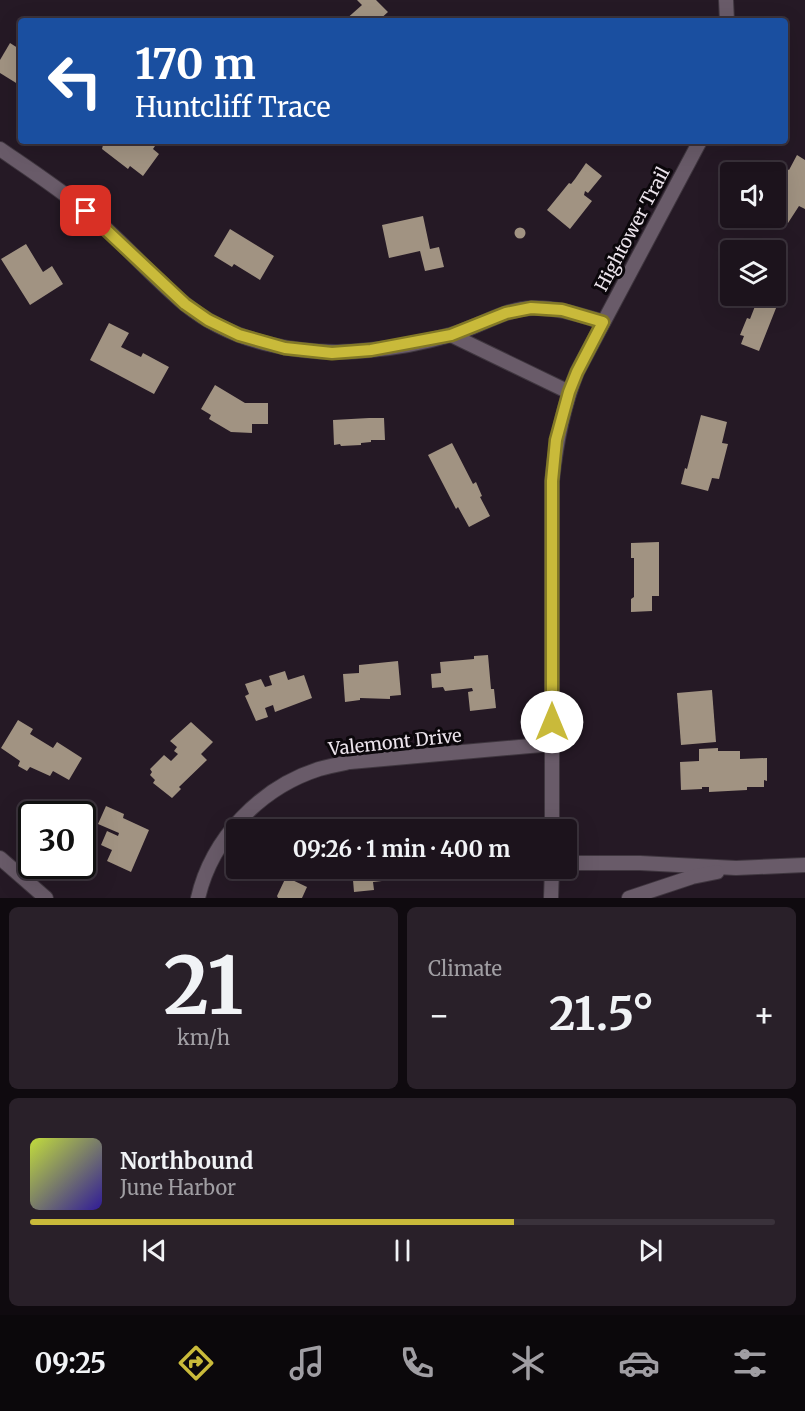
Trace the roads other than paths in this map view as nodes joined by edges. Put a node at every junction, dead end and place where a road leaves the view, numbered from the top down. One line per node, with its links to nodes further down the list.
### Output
1 (726, 0): 2 (street)
2 (727, 18)
3 (698, 144): 5 (street, Hightower Trail)
4 (0, 149): 6 (street)
5 (603, 322): 6 (street); 7 (street, Hightower Trail)
6 (451, 335): 7 (street)
7 (569, 392): 8 (street, Hightower Trail)
8 (552, 744): 9 (street, Hightower Trail); 16 (street, Valemont Drive)
9 (552, 819)
10 (0, 858): 15 (street)
11 (577, 863): 13 (street)
12 (805, 865): 13 (street)
13 (736, 868): 18 (street)
14 (552, 879): 17 (street)
15 (46, 898)
16 (198, 898)
17 (551, 898)
18 (629, 898)

